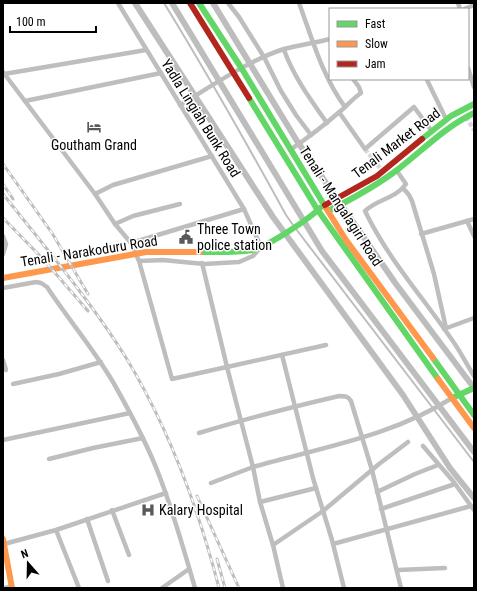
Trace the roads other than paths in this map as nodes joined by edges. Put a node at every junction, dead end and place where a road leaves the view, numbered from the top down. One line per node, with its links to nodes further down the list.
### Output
1 (118, 3): 9 (street, Yadla Lingiah Bunk Road)
2 (164, 3): 19 (lane)
3 (190, 3): 16 (main road, Tenali - Mangalagiri Road)
4 (199, 3): 12 (main road, Tenali - Mangalagiri Road)
5 (228, 3): 11 (street)
6 (299, 3): 8 (street)
7 (329, 40): 8 (street)
8 (313, 43): 10 (street); 24 (street)
9 (146, 50): 14 (street); 15 (street, Yadla Lingiah Bunk Road)
10 (284, 50): 11 (street); 30 (street)
11 (262, 59): 12 (street); 32 (street)
12 (244, 68): 16 (street); 33 (main road, Tenali - Mangalagiri Road)
13 (469, 71): 20 (street)
14 (4, 73): 21 (street)
15 (160, 73): 21 (street); 23 (street, Yadla Lingiah Bunk Road)
16 (230, 75): 19 (street); 42 (main road, Tenali - Mangalagiri Road)
17 (354, 80): 24 (street)
18 (427, 80): 29 (street)
19 (215, 84): 23 (street); 83 (lane)
20 (474, 87)
21 (25, 101): 38 (street)
22 (474, 104): 25 (main road, Tenali Market Road)
23 (180, 105): 34 (street, Yadla Lingiah Bunk Road)
24 (345, 107): 26 (street)
25 (462, 109): 28 (street); 29 (main road, Tenali Market Road)
26 (339, 112): 30 (street); 31 (street)
27 (474, 113): 28 (main road, Tenali Market Road)
28 (466, 117): 35 (main road, Tenali Market Road)
29 (446, 119): 31 (main road, Tenali Market Road)
30 (326, 123): 32 (street)
31 (431, 130): 36 (main road, Tenali Market Road)
32 (310, 136): 33 (street)
33 (293, 148): 40 (main road, Tenali - Mangalagiri Road)
34 (212, 156): 38 (street); 41 (street, Yadla Lingiah Bunk Road)
35 (397, 171): 36 (main road, Tenali Market Road); 37 (street)
36 (383, 172): 40 (main road, Tenali Market Road)
37 (403, 188): 46 (street); 58 (street)
38 (95, 194): 45 (street)
39 (180, 204): 45 (street)
40 (329, 207): 42 (main road, Tenali Market Road); 52 (main road, Tenali - Mangalagiri Road)
41 (244, 209): 49 (street); 50 (street, Yadla Lingiah Bunk Road)
42 (319, 212): 50 (main road, Tenali - Narakoduru Road); 52 (main road, Tenali - Mangalagiri Road)
43 (474, 219): 44 (street)
44 (467, 221): 46 (street); 48 (street)
45 (114, 224): 49 (street)
46 (421, 234): 58 (street)
47 (3, 236): 51 (street)
48 (474, 236)
49 (132, 243): 53 (street)
50 (261, 247): 54 (street); 55 (main road, Tenali - Narakoduru Road)
51 (3, 254)
52 (353, 255): 68 (main road, Tenali - Mangalagiri Road); 69 (main road)
53 (139, 261): 54 (street); 63 (street)
54 (202, 263): 63 (street)
55 (3, 278)
56 (3, 288): 62 (street)
57 (474, 318): 58 (street)
58 (445, 329): 65 (street)
59 (326, 345): 60 (street)
60 (282, 355): 63 (street); 70 (street)
61 (3, 360): 64 (street)
62 (101, 362): 66 (street); 71 (street)
63 (227, 368): 73 (street)
64 (6, 370)
65 (474, 376)
66 (14, 384)
67 (474, 388): 68 (main road)
68 (462, 394): 69 (main road); 72 (main road, Tenali - Mangalagiri Road)
69 (449, 400): 74 (main road); 77 (street)
70 (296, 406): 73 (street); 77 (street); 81 (street)
71 (130, 413): 76 (street); 78 (street)
72 (474, 415)
73 (240, 420): 75 (street); 85 (street)
74 (474, 428)
75 (199, 433)
76 (143, 438): 82 (street); 91 (street)
77 (362, 438): 81 (street); 86 (street)
78 (3, 440)
79 (408, 442): 86 (street)
80 (423, 446): 84 (street)
81 (308, 452): 85 (street); 89 (street)
82 (49, 459)
83 (474, 462)
84 (438, 465): 88 (street); 90 (street)
85 (252, 467): 87 (street); 92 (street)
86 (372, 470): 90 (street); 96 (street)
87 (211, 483)
88 (455, 484): 93 (street); 94 (street)
89 (316, 488): 92 (street); 96 (street)
90 (377, 492): 94 (street)
91 (166, 493): 95 (street); 105 (street)
92 (260, 502): 102 (street)
93 (472, 508): 99 (street)
94 (381, 509): 99 (street)
95 (112, 510): 97 (street); 103 (street)
96 (323, 511): 101 (street); 102 (street)
97 (87, 519): 98 (street); 107 (street)
98 (56, 530): 100 (street); 110 (street)
99 (387, 530): 101 (street); 106 (street)
100 (3, 544): 108 (main road)
101 (333, 544): 114 (street)
102 (273, 545): 113 (street)
103 (129, 555)
104 (445, 568): 106 (street)
105 (189, 569): 111 (street); 112 (street)
106 (398, 570): 115 (street)
107 (108, 581)
108 (12, 587): 109 (street)
109 (5, 588)
110 (79, 588)
111 (162, 588)
112 (194, 588)
113 (283, 588)
114 (344, 588)
115 (401, 588)

